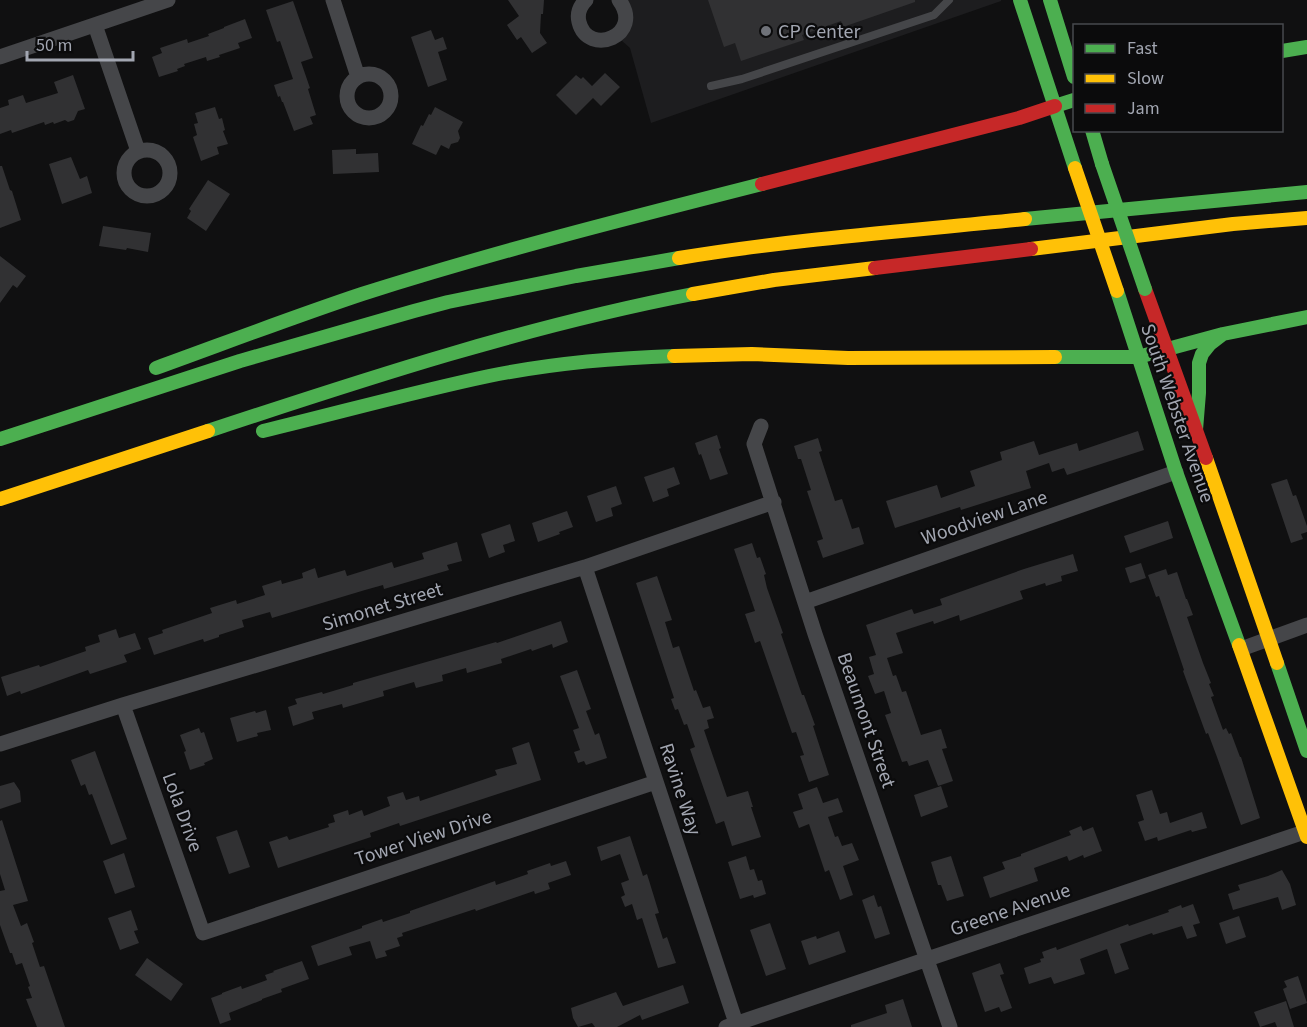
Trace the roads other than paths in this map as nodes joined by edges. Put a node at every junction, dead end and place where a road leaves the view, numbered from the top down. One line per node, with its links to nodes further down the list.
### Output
1 (168, 0): 8 (street)
2 (333, 0): 13 (street)
3 (586, 0): 4 (street)
4 (619, 0)
5 (949, 0): 14 (lane)
6 (1020, 0): 16 (main road, South Webster Avenue)
7 (1050, 0): 12 (main road)
8 (95, 25): 11 (street); 18 (street)
9 (1307, 47): 10 (main road)
10 (1283, 51)
11 (0, 57)
12 (1073, 74)
13 (358, 76)
14 (711, 86)
15 (1073, 100): 16 (main road)
16 (1055, 106): 24 (main road, South Webster Avenue, bridge); 25 (main road)
17 (1093, 132): 23 (main road, South Webster Avenue, bridge)
18 (138, 151)
19 (1307, 192): 30 (main road)
20 (1307, 218): 32 (main road)
21 (1307, 317): 22 (main road)
22 (1223, 334): 23 (main road); 28 (main road)
23 (1167, 350): 24 (main road); 28 (main road, South Webster Avenue)
24 (1138, 357): 29 (main road); 33 (main road, South Webster Avenue)
25 (139, 374)
26 (31, 415): 30 (main road)
27 (761, 426): 35 (street, Beaumont Street)
28 (1196, 430): 39 (main road, South Webster Avenue)
29 (246, 435)
30 (0, 438)
31 (205, 446): 32 (main road)
32 (143, 453): 34 (main road)
33 (1176, 472): 37 (street, Woodview Lane); 40 (main road, South Webster Avenue)
34 (0, 499)
35 (774, 502): 36 (street, Simonet Street); 37 (street, Beaumont Street)
36 (585, 567): 41 (street, Simonet Street); 44 (street, Ravine Way)
37 (806, 602): 47 (street, Beaumont Street)
38 (1307, 625): 39 (street)
39 (1269, 639): 40 (street); 43 (main road, South Webster Avenue)
40 (1241, 649): 45 (main road, South Webster Avenue)
41 (123, 705): 42 (street, Simonet Street); 46 (street, Lola Drive)
42 (0, 744)
43 (1307, 751)
44 (656, 782): 46 (street, Tower View Drive); 48 (street, Ravine Way)
45 (1306, 833): 47 (street, Greene Avenue)
46 (203, 933)
47 (927, 958): 48 (street, Greene Avenue); 49 (street, Beaumont Street)
48 (731, 1025)
49 (950, 1027)

